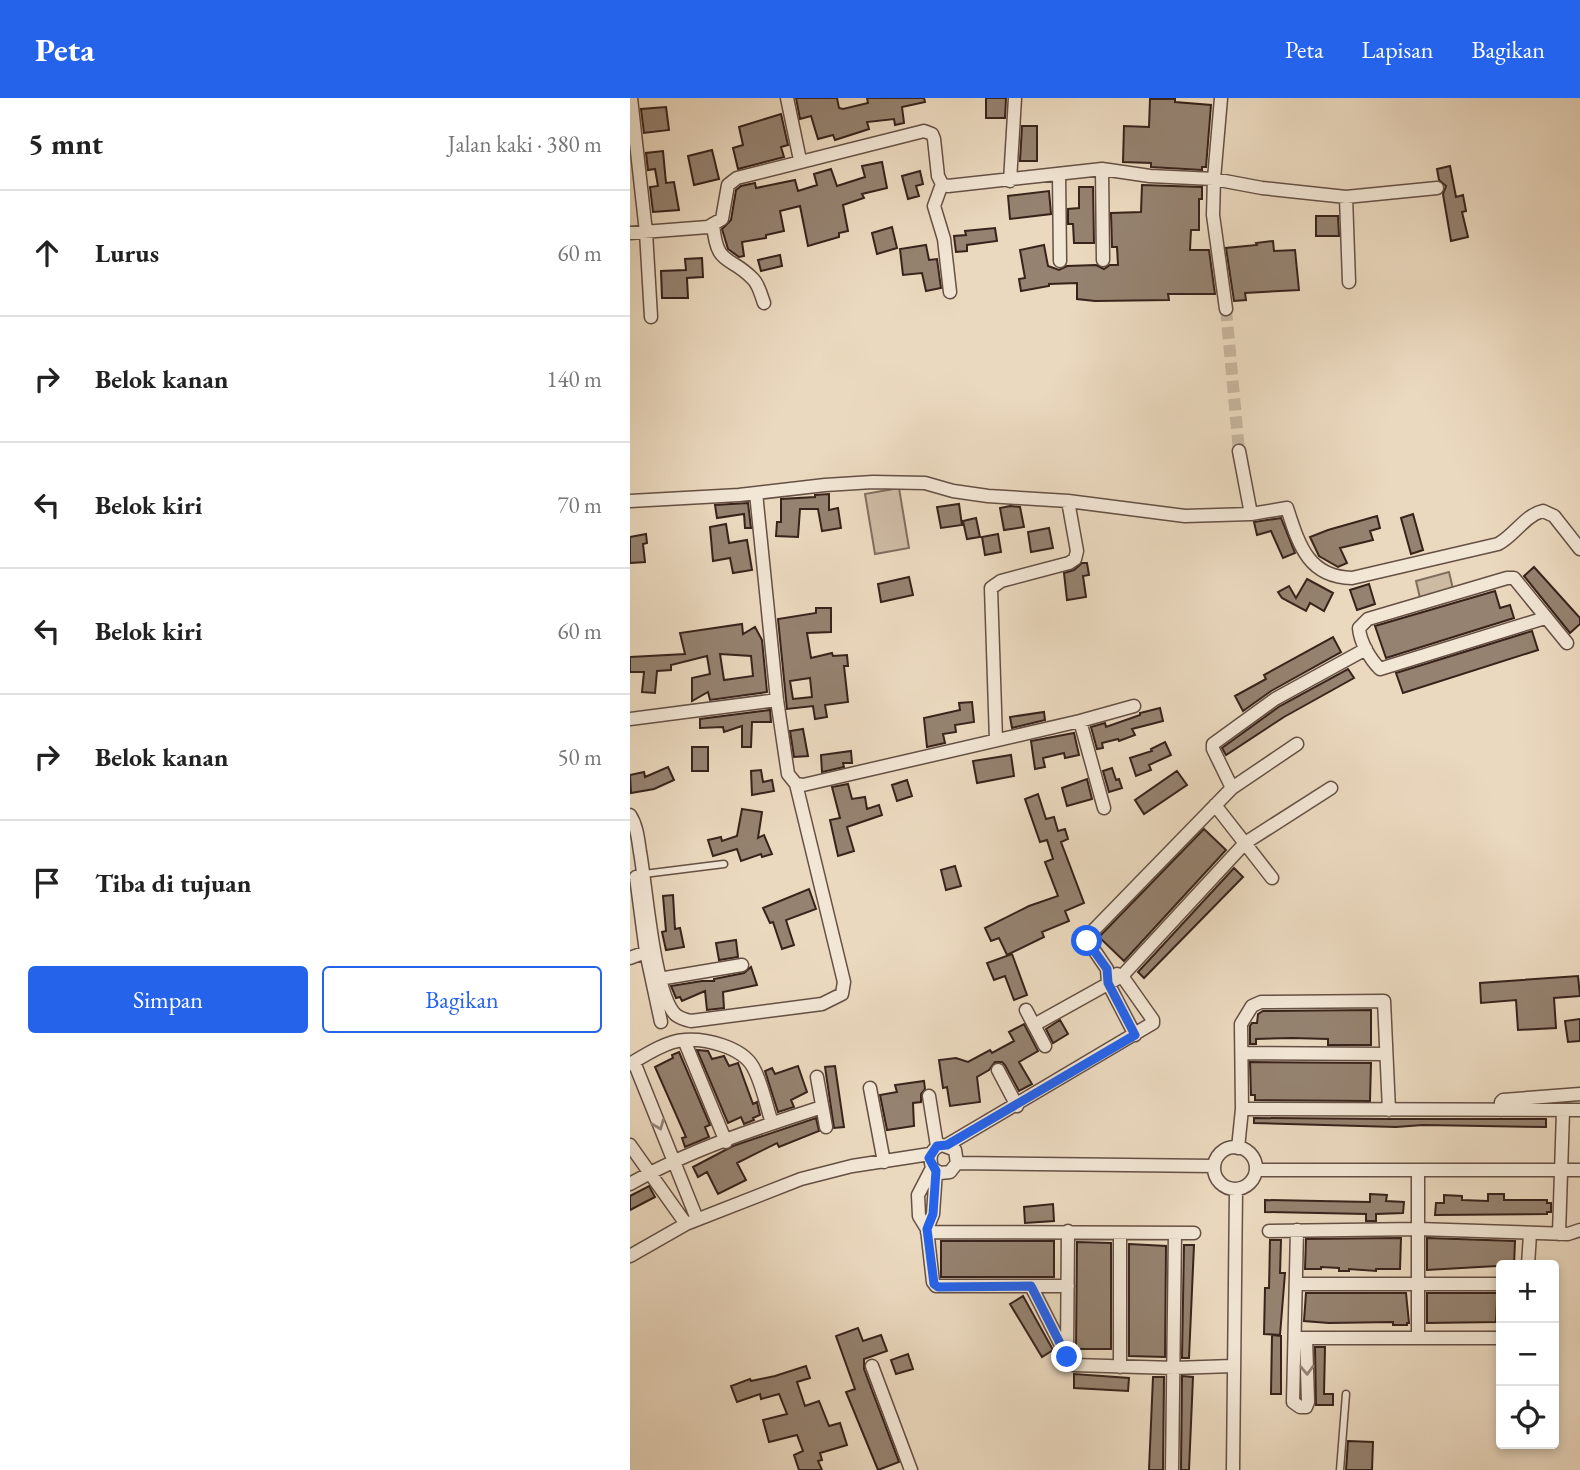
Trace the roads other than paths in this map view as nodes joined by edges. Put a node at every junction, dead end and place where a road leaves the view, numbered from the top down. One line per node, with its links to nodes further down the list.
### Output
1 (631, 98): 5 (street)
2 (787, 98): 6 (street)
3 (1014, 98): 10 (street)
4 (1222, 98): 9 (street)
5 (633, 127): 15 (street)
6 (800, 160): 11 (street); 14 (street)
7 (1102, 169): 8 (street); 9 (street); 17 (street)
8 (1059, 174): 10 (street); 18 (street)
9 (1214, 179): 13 (street); 22 (street)
10 (1010, 181): 11 (street)
11 (942, 184): 20 (street)
12 (1437, 188): 13 (street)
13 (1346, 197): 19 (street)
14 (713, 224): 15 (street); 21 (street)
15 (646, 232): 16 (street); 23 (street)
16 (630, 233)
17 (1103, 260)
18 (1060, 261)
19 (1349, 282)
20 (950, 292)
21 (764, 303)
22 (1226, 309)
23 (651, 317)
24 (1239, 451): 28 (street)
25 (756, 493): 26 (street); 27 (street); 33 (street)
26 (630, 501)
27 (1068, 502): 28 (street); 37 (street)
28 (1251, 514): 29 (street)
29 (1580, 549)
30 (1545, 618): 31 (street); 32 (street); 32 (street)
31 (1567, 643)
32 (1366, 649): 40 (street)
33 (777, 700): 35 (street); 39 (street)
34 (1134, 706): 36 (street)
35 (630, 719)
36 (1080, 721): 37 (street); 43 (street)
37 (996, 740): 39 (street)
38 (1297, 744): 40 (street)
39 (796, 784): 56 (street)
40 (1232, 788): 42 (street)
41 (1331, 788): 46 (street)
42 (1215, 805): 46 (street); 54 (street)
43 (1104, 808)
44 (630, 815): 48 (street)
45 (630, 833): 50 (street)
46 (1245, 843): 49 (street); 55 (street)
47 (724, 863): 48 (lane)
48 (644, 874): 56 (street)
49 (1272, 878)
50 (636, 920): 51 (street)
51 (646, 952): 52 (street); 59 (street)
52 (630, 958)
53 (742, 965): 56 (street)
54 (1107, 969): 55 (street); 57 (street)
55 (1122, 976): 57 (street); 61 (street)
56 (659, 979)
57 (1108, 983): 60 (street); 61 (street)
58 (1026, 1010): 60 (street)
59 (661, 1022)
60 (1034, 1025): 63 (street)
61 (1135, 1035): 72 (street)
62 (684, 1040): 66 (street); 79 (street); 81 (street)
63 (1045, 1046)
64 (1242, 1052): 65 (street); 65 (street); 74 (street)
65 (1386, 1054): 75 (street)
66 (632, 1063): 86 (street, one-way to 86)
67 (998, 1070): 72 (street)
68 (817, 1077): 73 (street)
69 (870, 1088): 85 (street)
70 (1580, 1094): 76 (street)
71 (929, 1096): 84 (street)
72 (1017, 1106): 84 (street)
73 (822, 1107): 79 (street); 80 (street)
74 (1242, 1109): 75 (street); 83 (street)
75 (1389, 1110): 76 (street)
76 (1502, 1110): 78 (street)
77 (1580, 1110): 78 (street)
78 (1563, 1111): 91 (street)
79 (772, 1123): 81 (street)
80 (826, 1127)
81 (726, 1142): 86 (street)
82 (630, 1145): 94 (street)
83 (1238, 1147): 88 (street); 90 (street)
84 (938, 1148): 85 (street); 87 (street); 89 (street)
85 (884, 1161): 97 (street)
86 (673, 1162): 94 (street); 97 (street)
87 (957, 1163): 88 (street); 89 (street)
88 (1214, 1166): 96 (street)
89 (934, 1170): 100 (street)
90 (1256, 1170): 93 (street); 96 (street)
91 (1560, 1170): 92 (street); 93 (street); 106 (street)
92 (1580, 1170)
93 (1418, 1171): 98 (street)
94 (648, 1173): 95 (street); 97 (street)
95 (630, 1184)
96 (1236, 1189): 120 (street)
97 (692, 1222): 109 (street)
98 (1418, 1229): 99 (street); 107 (street); 111 (street)
99 (1297, 1230): 102 (street); 112 (street)
100 (927, 1231): 101 (street); 114 (street)
101 (1068, 1231): 103 (street); 115 (street)
102 (1269, 1231)
103 (1121, 1233): 104 (street); 121 (street)
104 (1175, 1233): 105 (street); 122 (street)
105 (1194, 1233)
106 (1569, 1233): 107 (street); 108 (street)
107 (1530, 1234): 110 (street)
108 (1580, 1241)
109 (630, 1256)
110 (1528, 1260)
111 (1418, 1283): 112 (street); 113 (street); 116 (street)
112 (1296, 1284): 116 (street)
113 (1496, 1284)
114 (1031, 1286): 115 (street); 118 (street)
115 (1068, 1286): 118 (street)
116 (1418, 1338): 117 (street)
117 (1496, 1338)
118 (1067, 1357): 121 (street)
119 (872, 1366): 124 (street)
120 (1233, 1366): 122 (street); 126 (street)
121 (1120, 1367): 122 (street)
122 (1174, 1368): 125 (street)
123 (1346, 1394): 127 (lane)
124 (911, 1470)
125 (1172, 1470)
126 (1233, 1470)
127 (1340, 1470)

